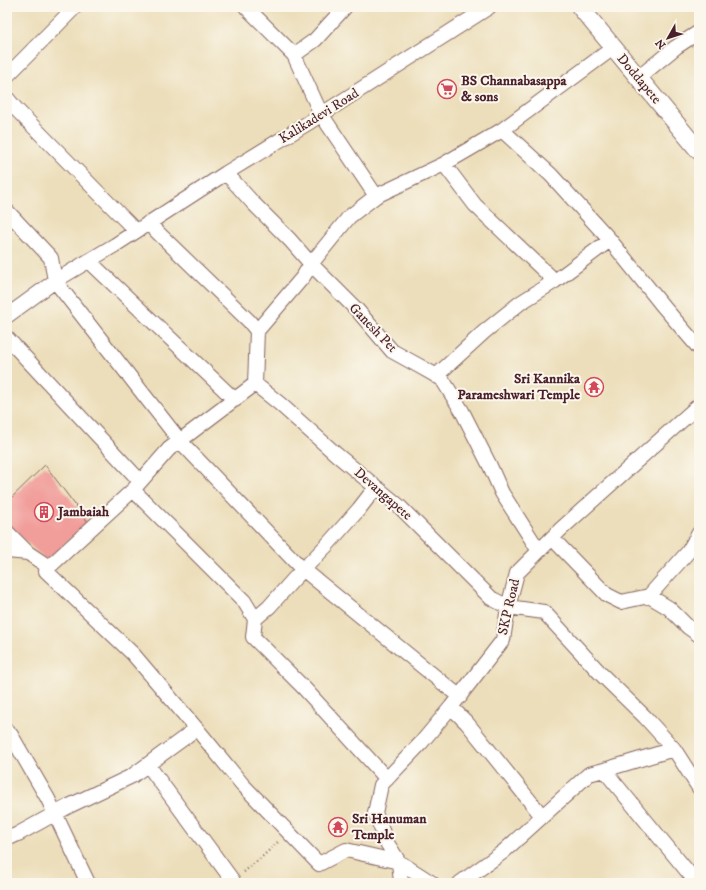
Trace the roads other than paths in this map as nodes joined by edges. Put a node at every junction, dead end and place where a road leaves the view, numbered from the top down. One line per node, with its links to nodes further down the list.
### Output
1 (75, 7): 9 (street)
2 (246, 7): 8 (street)
3 (345, 7): 8 (street)
4 (489, 7): 12 (street, Kalikadevi Road)
5 (580, 7): 7 (street, Doddapete)
6 (699, 32): 10 (street)
7 (613, 48): 10 (street, Doddapete); 13 (street)
8 (294, 55): 12 (street)
9 (7, 76)
10 (638, 78): 14 (street, Doddapete)
11 (7, 98): 20 (street)
12 (322, 114): 16 (street, Kalikadevi Road); 17 (street)
13 (502, 130): 15 (street); 21 (street)
14 (699, 151)
15 (444, 164): 17 (street); 25 (street)
16 (226, 173): 19 (street, Kalikadevi Road); 23 (street, Ganesh Pet)
17 (376, 196): 23 (street)
18 (7, 211): 24 (street)
19 (148, 223): 20 (street, Kalikadevi Road); 27 (street)
20 (136, 231): 22 (street, Kalikadevi Road)
21 (610, 240): 25 (street); 29 (street)
22 (89, 261): 24 (street, Kalikadevi Road); 32 (street)
23 (311, 264): 27 (street); 30 (street, Ganesh Pet)
24 (55, 281): 26 (street, Kalikadevi Road); 34 (street)
25 (555, 281): 30 (street)
26 (7, 316)
27 (257, 331): 31 (street)
28 (7, 338): 35 (street)
29 (699, 348)
30 (436, 376): 41 (street, Ganesh Pet)
31 (255, 384): 32 (street); 36 (street, Devangapete)
32 (235, 400): 34 (street)
33 (698, 408): 39 (street, SKP Road)
34 (180, 441): 35 (street); 44 (street)
35 (136, 486): 43 (street); 47 (street)
36 (376, 487): 44 (street); 46 (street, Devangapete)
37 (7, 532): 42 (street)
38 (699, 534): 45 (street)
39 (552, 538): 41 (street, SKP Road); 45 (street)
40 (7, 551): 42 (street)
41 (539, 551): 46 (street, SKP Road)
42 (28, 553): 43 (street)
43 (49, 567): 50 (street)
44 (303, 570): 47 (street); 49 (street)
45 (649, 596): 48 (street)
46 (508, 607): 49 (street, SKP Road); 52 (street)
47 (255, 619): 55 (street)
48 (699, 635)
49 (455, 702): 55 (street, SKP Road); 58 (street)
50 (196, 728): 53 (street); 60 (street)
51 (7, 731): 57 (street)
52 (674, 749): 54 (street); 56 (street)
53 (148, 765): 57 (street); 61 (street)
54 (604, 770): 58 (street); 66 (street)
55 (387, 779): 60 (street, SKP Road)
56 (699, 788)
57 (55, 813): 59 (street); 62 (street)
58 (542, 816): 65 (street)
59 (7, 839)
60 (399, 862): 63 (street); 64 (street)
61 (233, 881)
62 (88, 883)
63 (401, 883)
64 (432, 883)
65 (460, 883)
66 (696, 883)

